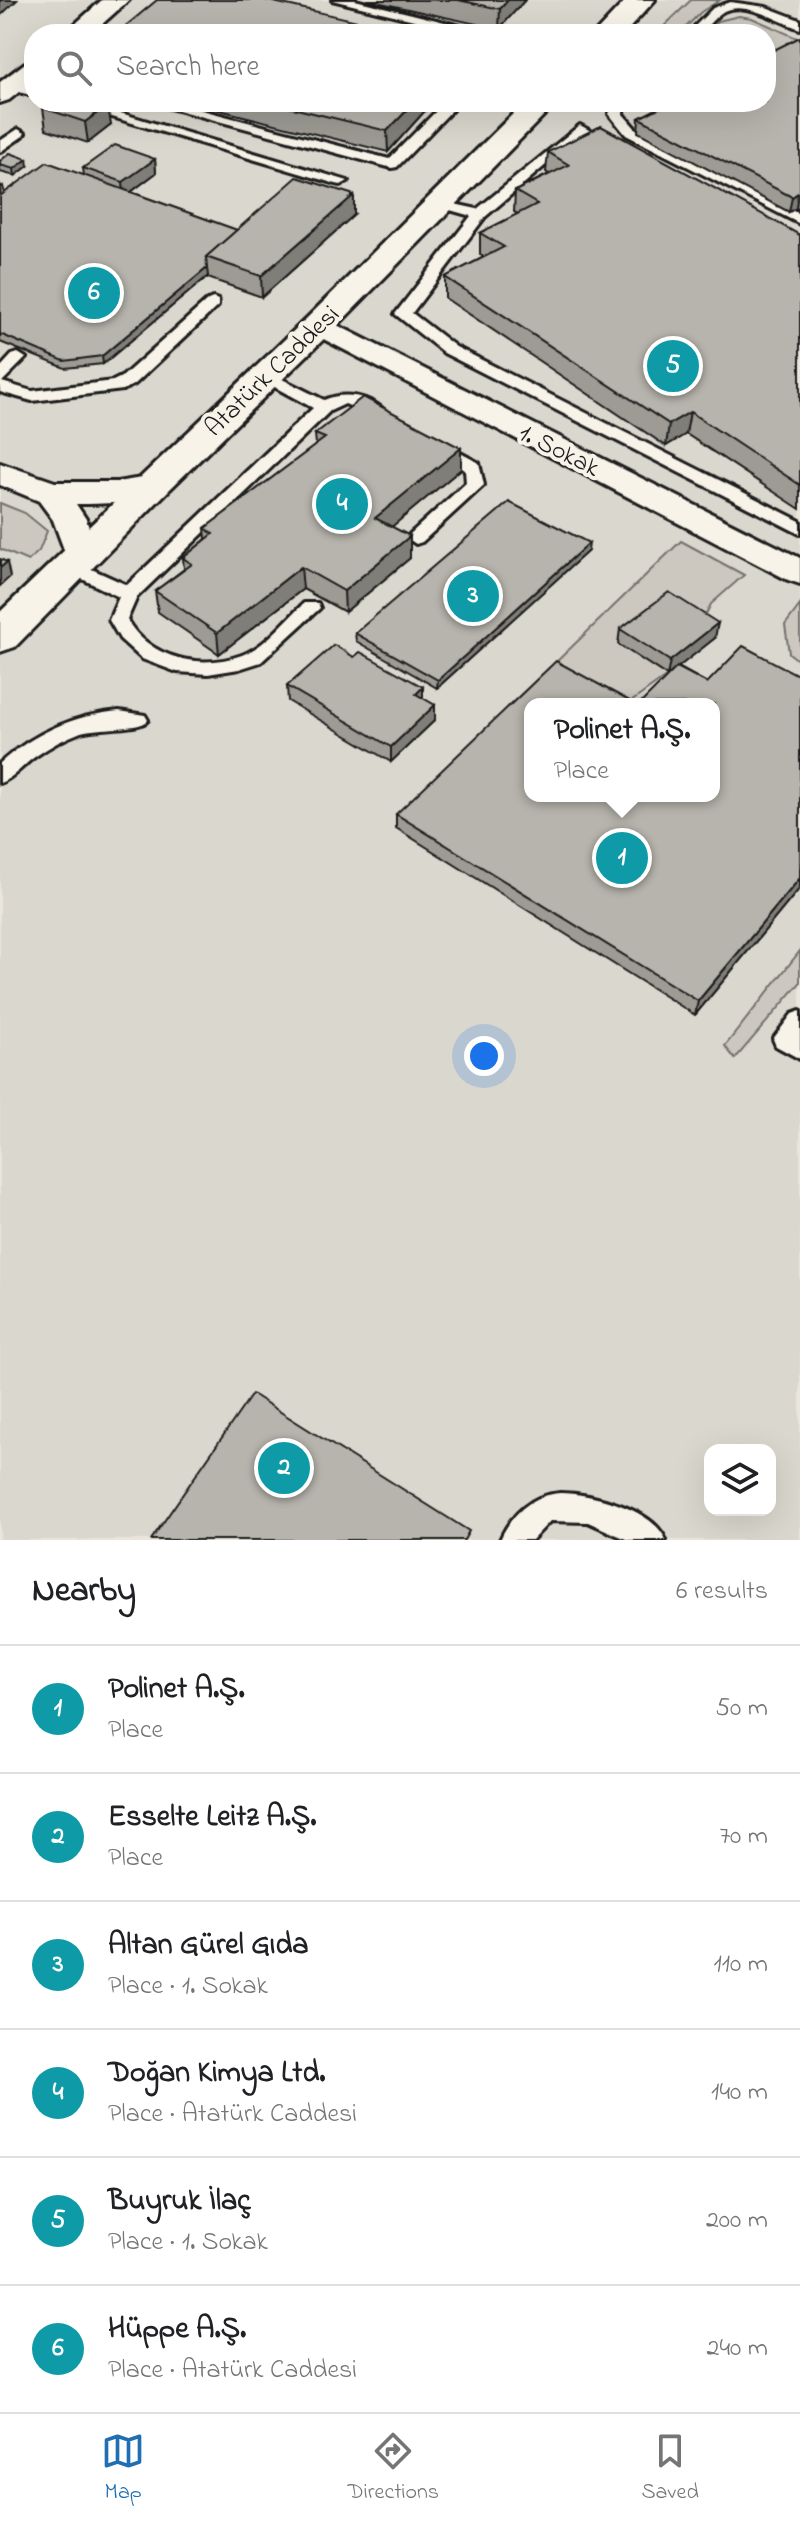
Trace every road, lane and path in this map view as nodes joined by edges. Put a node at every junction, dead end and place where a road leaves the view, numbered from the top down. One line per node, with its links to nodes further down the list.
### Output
1 (117, 0): 4 (street)
2 (338, 0): 5 (lane)
3 (641, 0): 6 (street)
4 (88, 24)
5 (444, 24)
6 (618, 24)
7 (703, 24): 8 (lane)
8 (800, 25)
9 (103, 112): 17 (lane)
10 (193, 112): 11 (lane)
11 (443, 112)
12 (532, 112): 18 (street, Atatürk Caddesi)
13 (617, 112): 20 (lane)
14 (18, 133): 15 (lane)
15 (0, 148)
16 (621, 151): 19 (lane)
17 (341, 181)
18 (441, 203): 19 (lane); 22 (street, Atatürk Caddesi)
19 (480, 214): 33 (lane)
20 (800, 220)
21 (213, 303): 26 (lane)
22 (319, 325): 24 (street, Atatürk Caddesi); 36 (street, 1. Sokak)
23 (18, 358): 25 (lane)
24 (266, 376): 27 (lane); 31 (street, Atatürk Caddesi)
25 (0, 378)
26 (0, 387)
27 (324, 407): 28 (lane); 37 (lane)
28 (400, 425)
29 (425, 439): 34 (lane)
30 (0, 473): 32 (street)
31 (148, 488): 32 (street); 35 (street, Atatürk Caddesi)
32 (51, 493): 35 (street)
33 (800, 528)
34 (416, 538)
35 (76, 560): 37 (lane); 39 (street, Atatürk Caddesi)
36 (800, 572)
37 (129, 594): 38 (lane)
38 (311, 608)
39 (0, 637)
40 (138, 720): 41 (lane)
41 (2, 770)
42 (800, 1021): 43 (lane)
43 (800, 1049)
44 (514, 1540): 45 (lane)
45 (652, 1540)

